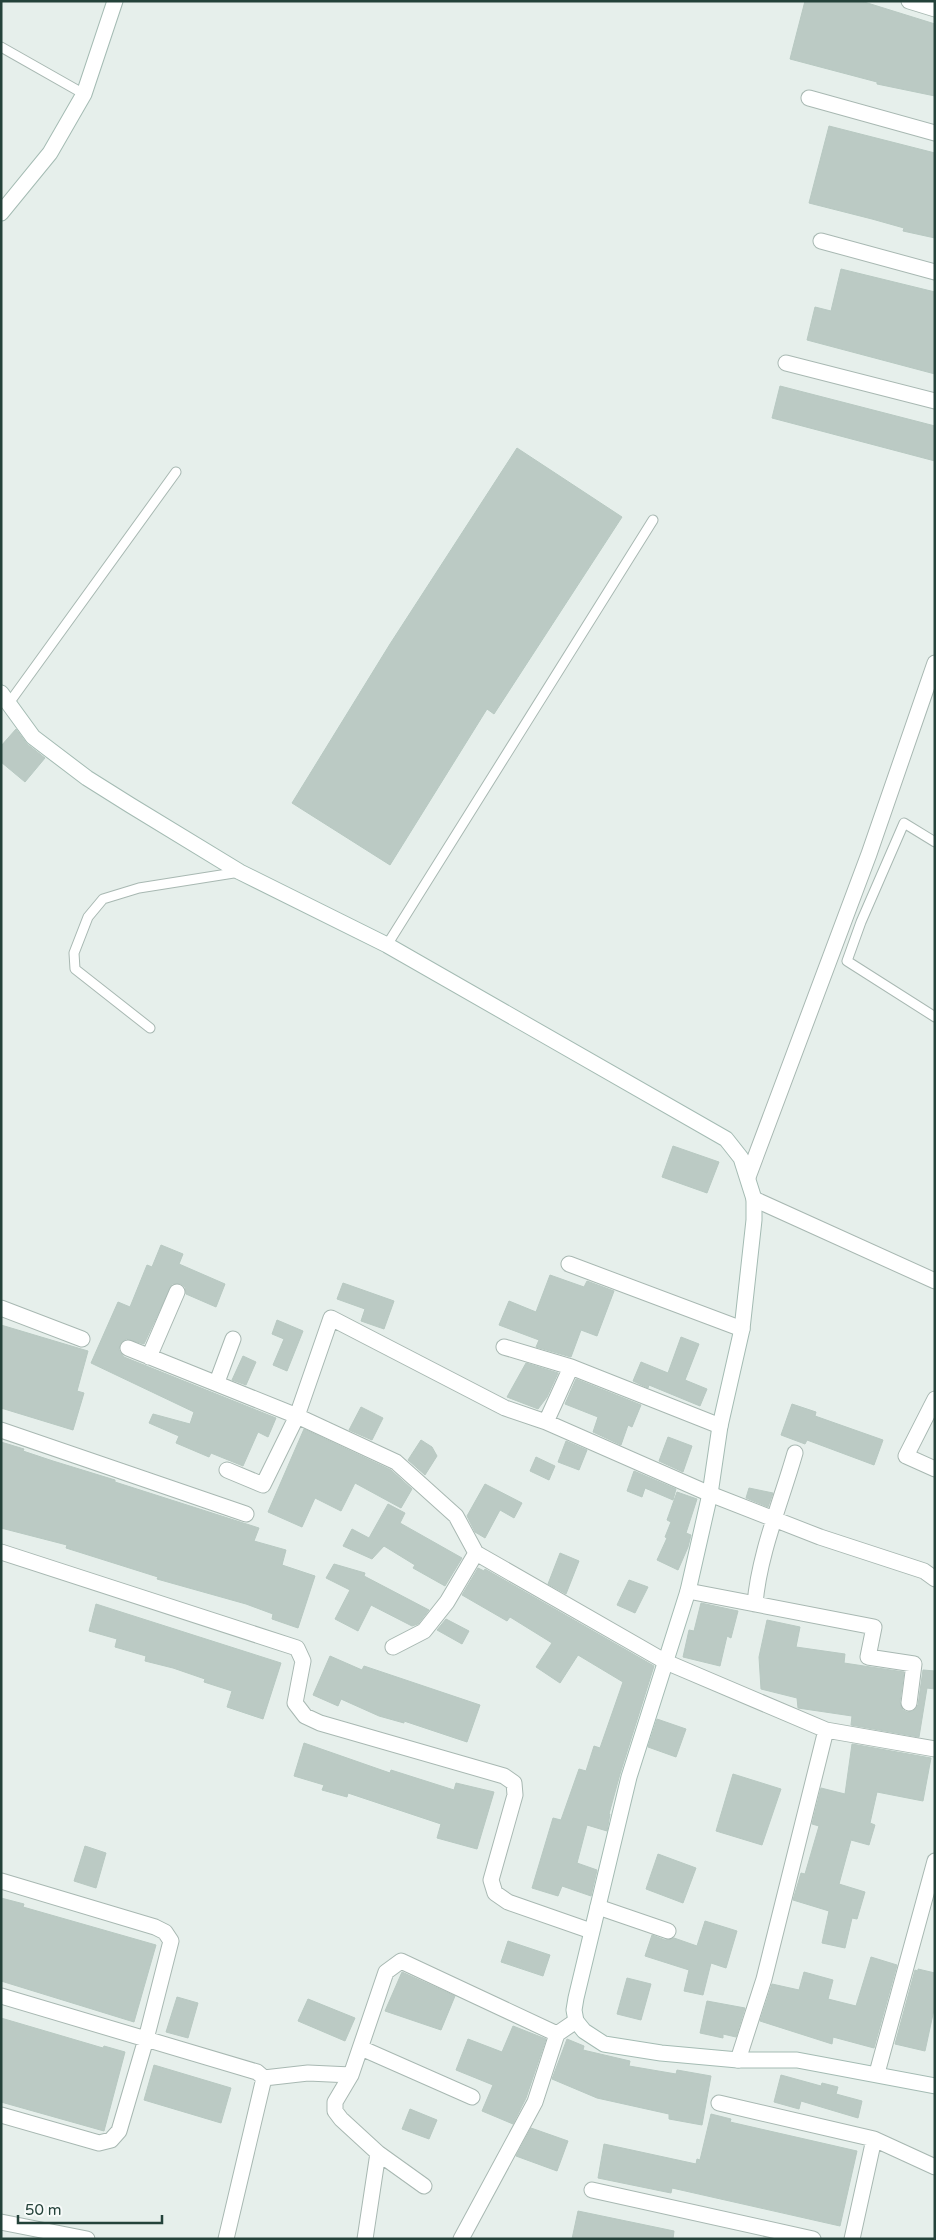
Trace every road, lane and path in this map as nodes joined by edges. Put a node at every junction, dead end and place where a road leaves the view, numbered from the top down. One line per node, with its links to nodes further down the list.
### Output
1 (116, 1): 5 (street)
2 (909, 1): 3 (street)
3 (935, 9)
4 (1, 47): 5 (lane)
5 (84, 94): 8 (street)
6 (809, 98): 7 (street)
7 (935, 133)
8 (1, 213)
9 (821, 241): 10 (street)
10 (935, 272)
11 (786, 363): 12 (street)
12 (935, 401)
13 (176, 472): 16 (lane)
14 (653, 520): 21 (lane)
15 (935, 663): 19 (street)
16 (5, 698): 18 (street)
17 (935, 842): 20 (lane)
18 (240, 872): 21 (street); 23 (lane)
19 (845, 916): 20 (lane); 24 (street)
20 (860, 922): 22 (lane)
21 (387, 944): 24 (street)
22 (935, 1017)
23 (150, 1028)
24 (748, 1177): 25 (street)
25 (754, 1199): 27 (street); 30 (street)
26 (569, 1264): 30 (street)
27 (935, 1281)
28 (176, 1292): 35 (street)
29 (1, 1308): 31 (street)
30 (742, 1329): 41 (street)
31 (82, 1339)
32 (233, 1339): 37 (street)
33 (504, 1347): 36 (street)
34 (128, 1348): 35 (street)
35 (149, 1357): 37 (street)
36 (571, 1367): 40 (street); 41 (street)
37 (217, 1382): 39 (street)
38 (935, 1399): 44 (street)
39 (297, 1416): 40 (street); 45 (street); 50 (street)
40 (546, 1422): 46 (street)
41 (720, 1426): 46 (street)
42 (1, 1430): 47 (street)
43 (795, 1453): 48 (street)
44 (935, 1469)
45 (227, 1470)
46 (710, 1494): 48 (street); 52 (street)
47 (246, 1514)
48 (776, 1520): 51 (street); 53 (street)
49 (1, 1552): 63 (street)
50 (476, 1554): 54 (street); 55 (street)
51 (935, 1579)
52 (688, 1591): 53 (street); 55 (street)
53 (755, 1604): 56 (street)
54 (393, 1647)
55 (666, 1662): 57 (street); 61 (street)
56 (909, 1703)
57 (826, 1730): 58 (street); 69 (street)
58 (935, 1749)
59 (935, 1861): 70 (street)
60 (1, 1881): 67 (street)
61 (598, 1907): 62 (street); 63 (street)
62 (668, 1930)
63 (591, 1931): 65 (street)
64 (1, 1996): 67 (street)
65 (576, 2021): 66 (street); 69 (street)
66 (557, 2034): 68 (street); 86 (street)
67 (146, 2039): 72 (street); 76 (street)
68 (361, 2048): 71 (street); 74 (street)
69 (738, 2060): 70 (street)
70 (877, 2073): 73 (street)
71 (351, 2075): 72 (street); 78 (street)
72 (264, 2078): 84 (street)
73 (935, 2086)
74 (472, 2097)
75 (720, 2103): 77 (street)
76 (1, 2115)
77 (874, 2139): 79 (street); 88 (street)
78 (378, 2153): 80 (street); 85 (street)
79 (935, 2167)
80 (424, 2186)
81 (592, 2190): 87 (street)
82 (1, 2222): 83 (street)
83 (87, 2239)
84 (226, 2239)
85 (365, 2239)
86 (461, 2239)
87 (813, 2239)
88 (852, 2239)

